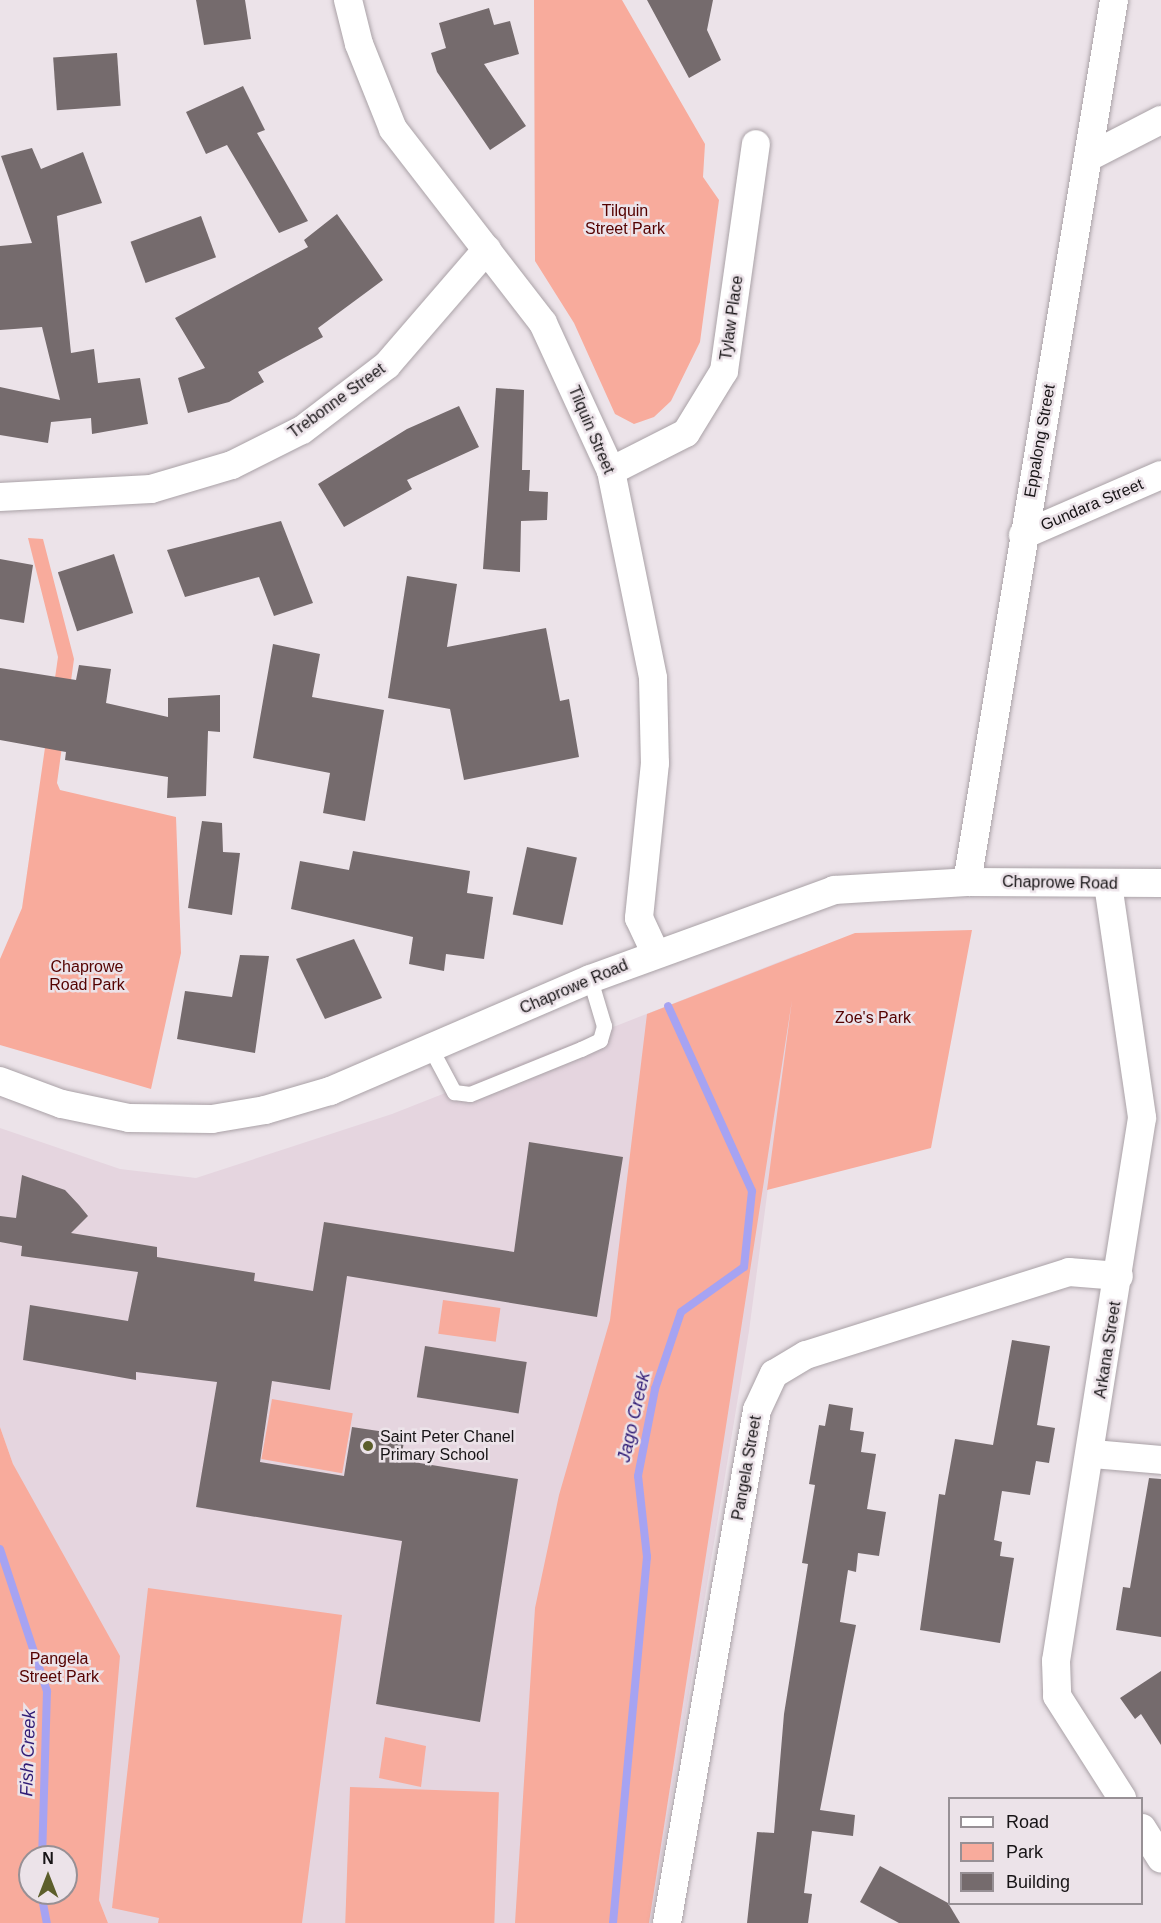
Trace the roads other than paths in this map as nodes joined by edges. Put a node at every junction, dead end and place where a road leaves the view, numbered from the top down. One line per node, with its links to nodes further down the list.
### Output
1 (348, 0): 6 (street, Tilquin Street)
2 (1114, 0): 5 (street, Eppalong Street)
3 (1161, 120): 5 (street)
4 (756, 144): 7 (street, Tylaw Place)
5 (1089, 157): 10 (street, Eppalong Street)
6 (487, 249): 7 (street, Tilquin Street); 9 (street, Trebonne Street)
7 (611, 471): 14 (street, Tilquin Street)
8 (1161, 475): 10 (street, Gundara Street)
9 (0, 497)
10 (1023, 535): 11 (street, Eppalong Street)
11 (967, 882): 13 (street, Chaprowe Road); 14 (street, Chaprowe Road)
12 (1161, 883): 13 (street, Chaprowe Road)
13 (1108, 884): 18 (street, Arkana Street)
14 (656, 953): 15 (street, Chaprowe Road)
15 (590, 979): 16 (street, Chaprowe Road); 16 (lane)
16 (431, 1049): 17 (street, Chaprowe Road)
17 (0, 1081)
18 (1119, 1276): 19 (street, Arkana Street); 24 (street, Pangela Street)
19 (1093, 1454): 20 (street); 21 (street, Arkana Street)
20 (1161, 1460)
21 (1121, 1797)
22 (1143, 1830): 23 (street)
23 (1161, 1857)
24 (667, 1923)

